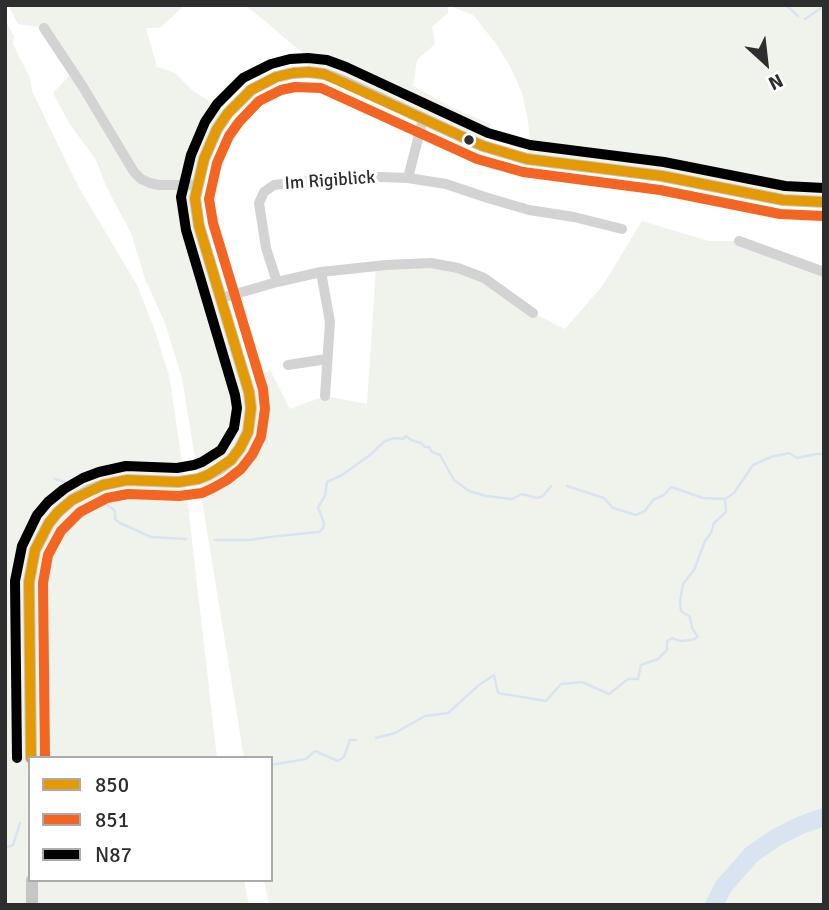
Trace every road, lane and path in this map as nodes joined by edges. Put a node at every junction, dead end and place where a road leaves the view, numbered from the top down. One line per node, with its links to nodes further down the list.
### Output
1 (44, 28): 4 (street)
2 (423, 119): 3 (street); 4 (main road); 5 (main road)
3 (408, 178): 6 (street, Im Rigiblick); 10 (street, Im Rigiblick)
4 (198, 185): 11 (main road)
5 (824, 202)
6 (622, 229)
7 (739, 241): 9 (street)
8 (321, 272): 10 (street); 12 (street); 13 (street)
9 (824, 272)
10 (276, 282): 11 (street)
11 (222, 299): 16 (main road)
12 (533, 313)
13 (327, 359): 14 (street); 15 (street)
14 (288, 365)
15 (325, 396)
16 (31, 756)
17 (32, 882): 18 (main road)
18 (32, 905)

